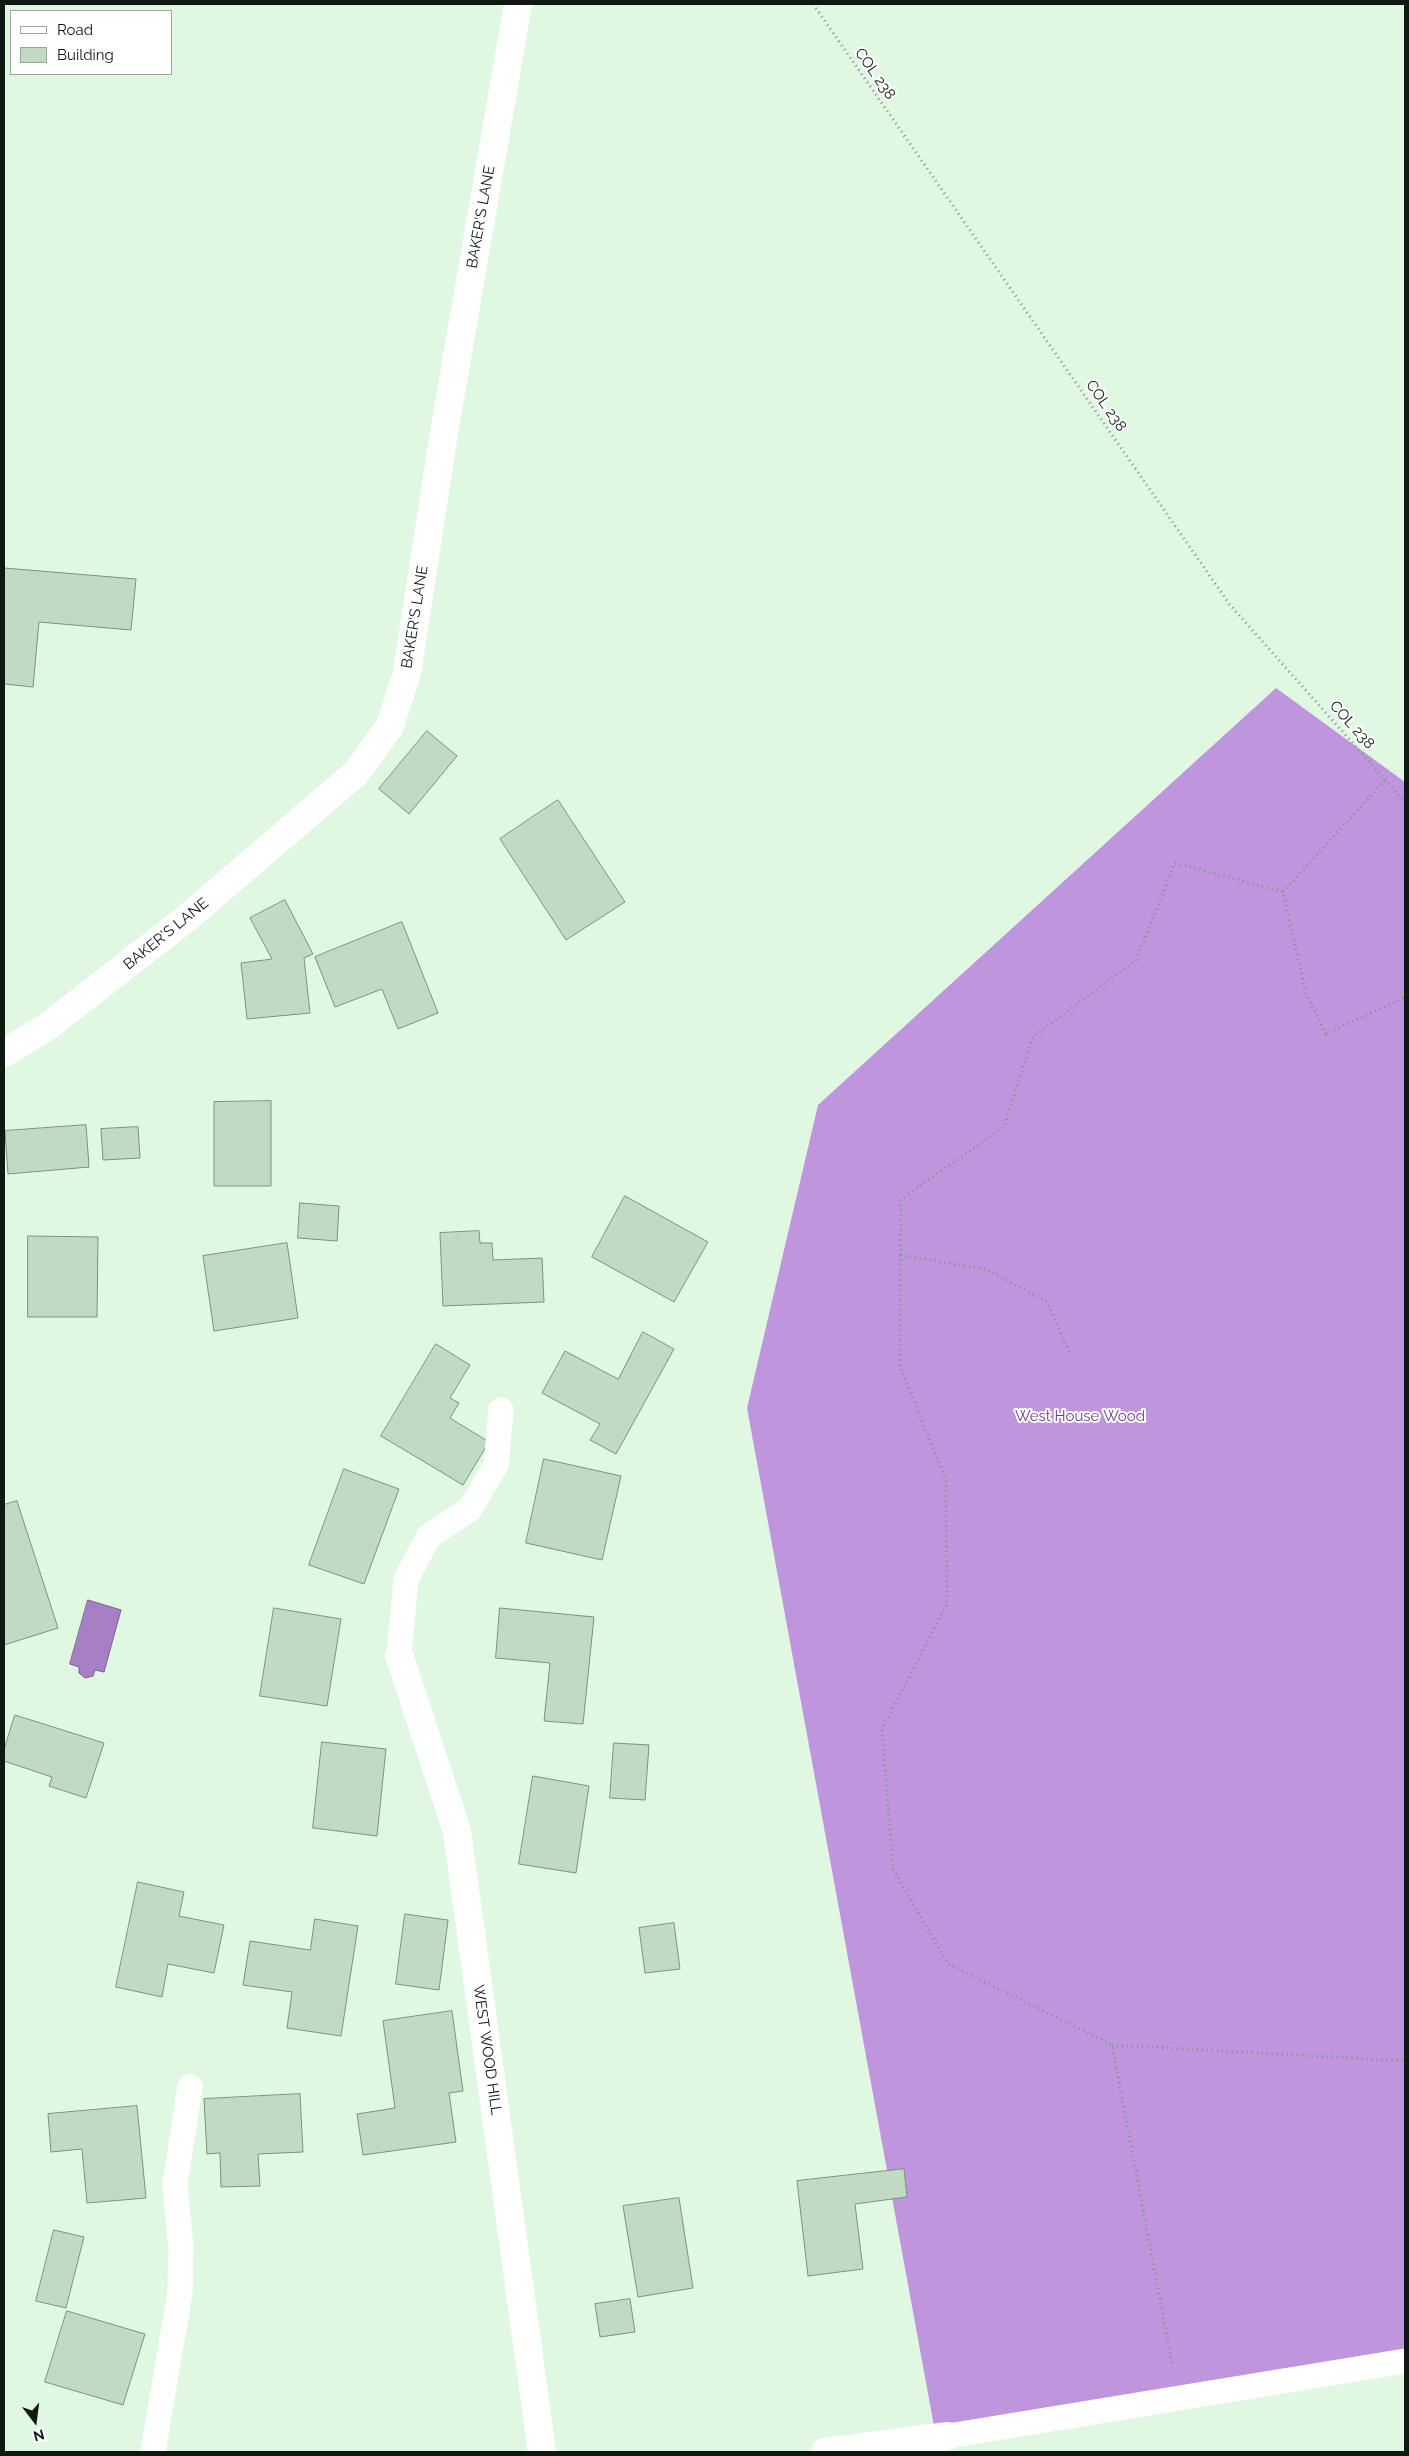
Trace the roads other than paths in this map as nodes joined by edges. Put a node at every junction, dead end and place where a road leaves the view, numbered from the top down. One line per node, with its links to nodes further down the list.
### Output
1 (518, 4): 2 (street, BAKER'S LANE)
2 (4, 1053)
3 (502, 1410): 4 (lane)
4 (399, 1656): 9 (street, WEST WOOD HILL)
5 (190, 2087): 8 (lane)
6 (1405, 2361): 7 (lane)
7 (948, 2436): 10 (street)
8 (153, 2452)
9 (542, 2452)
10 (824, 2452)

